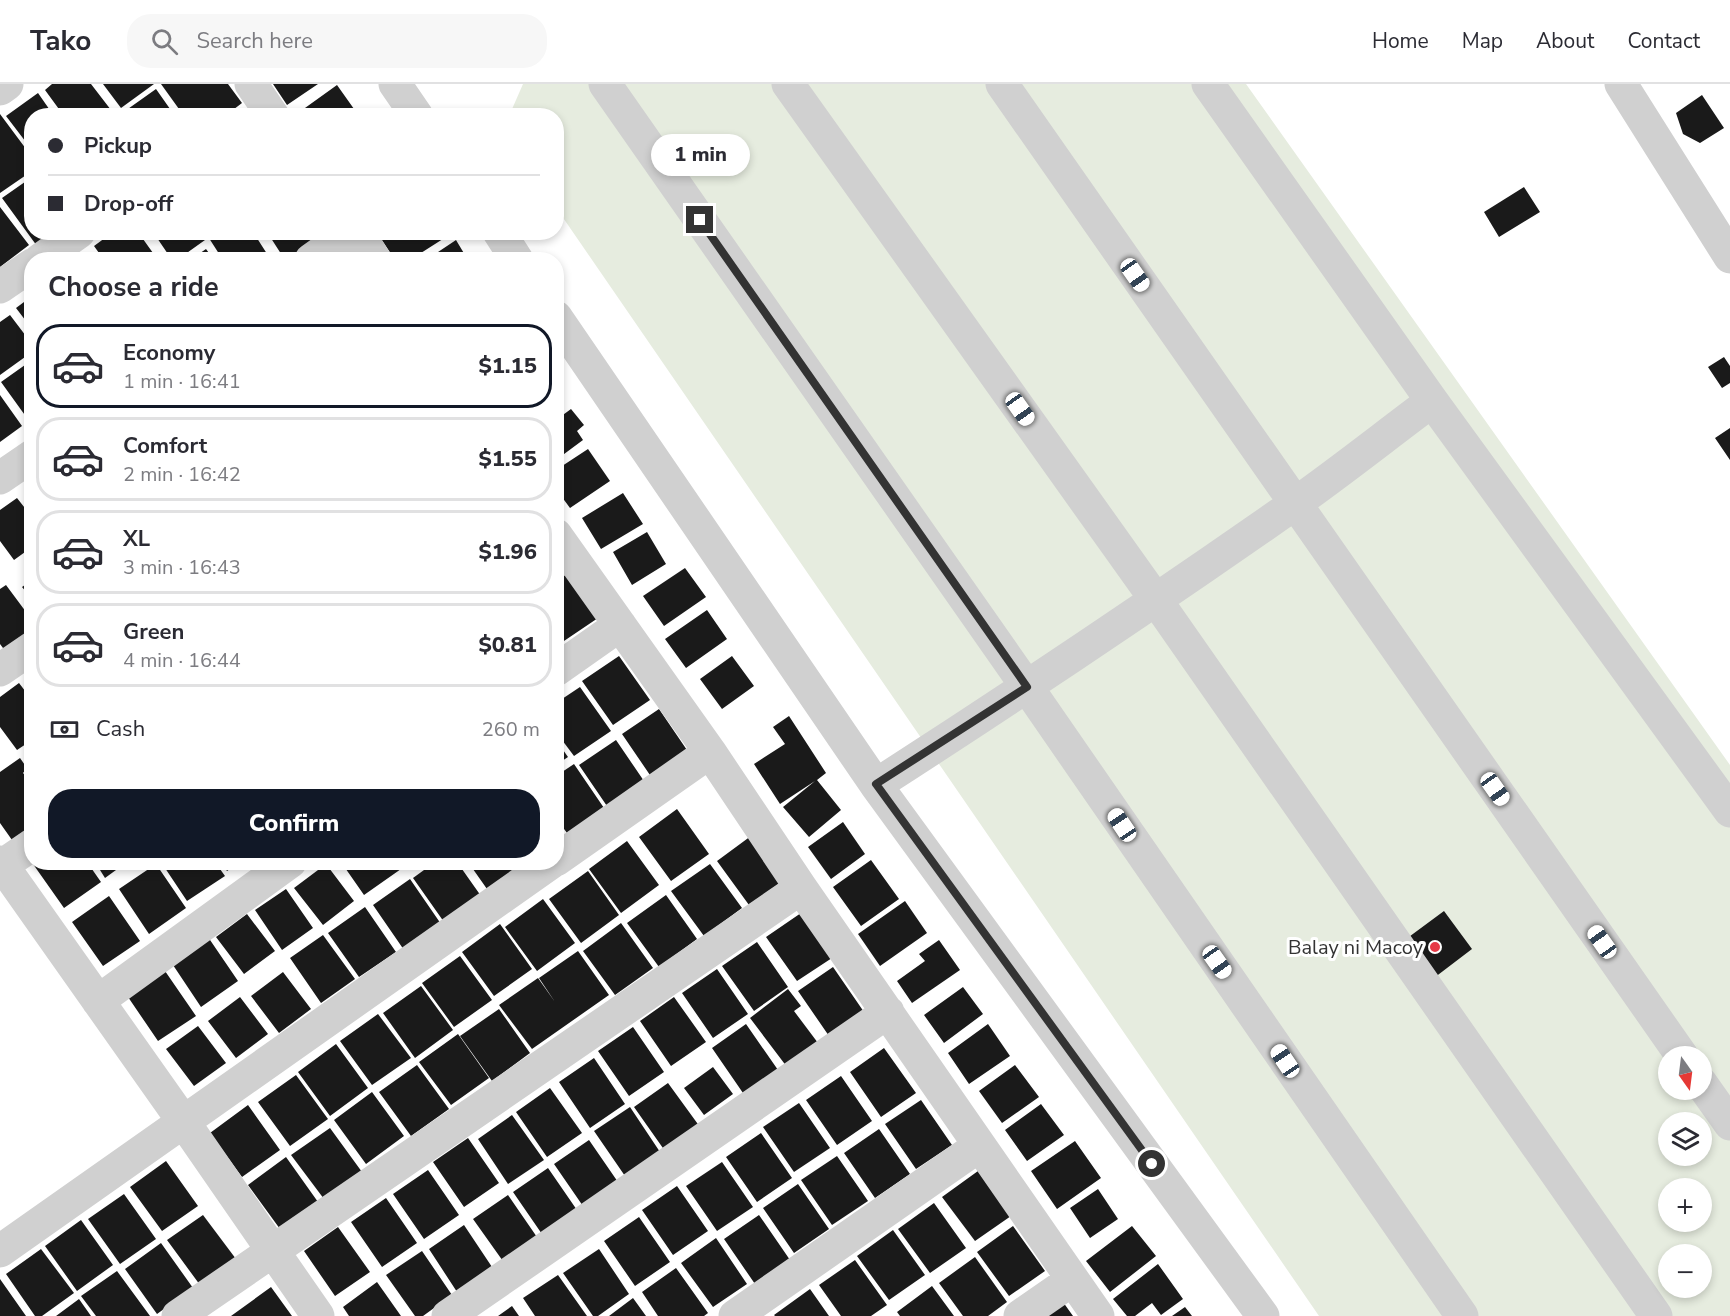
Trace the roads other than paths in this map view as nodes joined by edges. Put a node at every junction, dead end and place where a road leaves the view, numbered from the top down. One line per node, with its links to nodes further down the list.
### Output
1 (7, 84): 8 (street)
2 (394, 84): 9 (street)
3 (605, 84): 28 (street)
4 (788, 84): 23 (street)
5 (1002, 84): 21 (street)
6 (1208, 84): 18 (street)
7 (1621, 84): 14 (street)
8 (0, 89)
9 (411, 108)
10 (68, 240): 12 (street)
11 (339, 240): 13 (street)
12 (51, 252)
13 (322, 252)
14 (1730, 257)
15 (24, 271): 16 (street)
16 (0, 287)
17 (564, 329): 30 (street)
18 (1432, 401): 21 (street); 31 (street)
19 (24, 462): 20 (street)
20 (0, 478)
21 (1294, 504): 23 (street); 40 (street)
22 (564, 546): 24 (street)
23 (1156, 600): 28 (street); 56 (street)
24 (620, 625): 26 (street); 29 (street)
25 (24, 654): 27 (street)
26 (564, 664)
27 (0, 670)
28 (1027, 687): 30 (street); 55 (street)
29 (710, 752): 33 (street); 37 (street)
30 (876, 784): 54 (street)
31 (1730, 811)
32 (24, 850): 34 (street)
33 (564, 854)
34 (1, 865): 38 (street)
35 (279, 870): 38 (street)
36 (541, 870): 42 (street)
37 (801, 888): 39 (street); 46 (street)
38 (98, 1001): 42 (street)
39 (888, 1012): 44 (street); 50 (street)
40 (1675, 1046)
41 (1712, 1099): 43 (street)
42 (183, 1120): 45 (street); 46 (street)
43 (1730, 1124)
44 (979, 1146): 47 (street); 51 (street)
45 (0, 1251)
46 (273, 1252): 48 (street); 49 (street)
47 (1072, 1280): 52 (street); 53 (street)
48 (178, 1316)
49 (318, 1316)
50 (448, 1316)
51 (735, 1316)
52 (1020, 1316)
53 (1098, 1316)
54 (1263, 1316)
55 (1462, 1316)
56 (1656, 1316)

